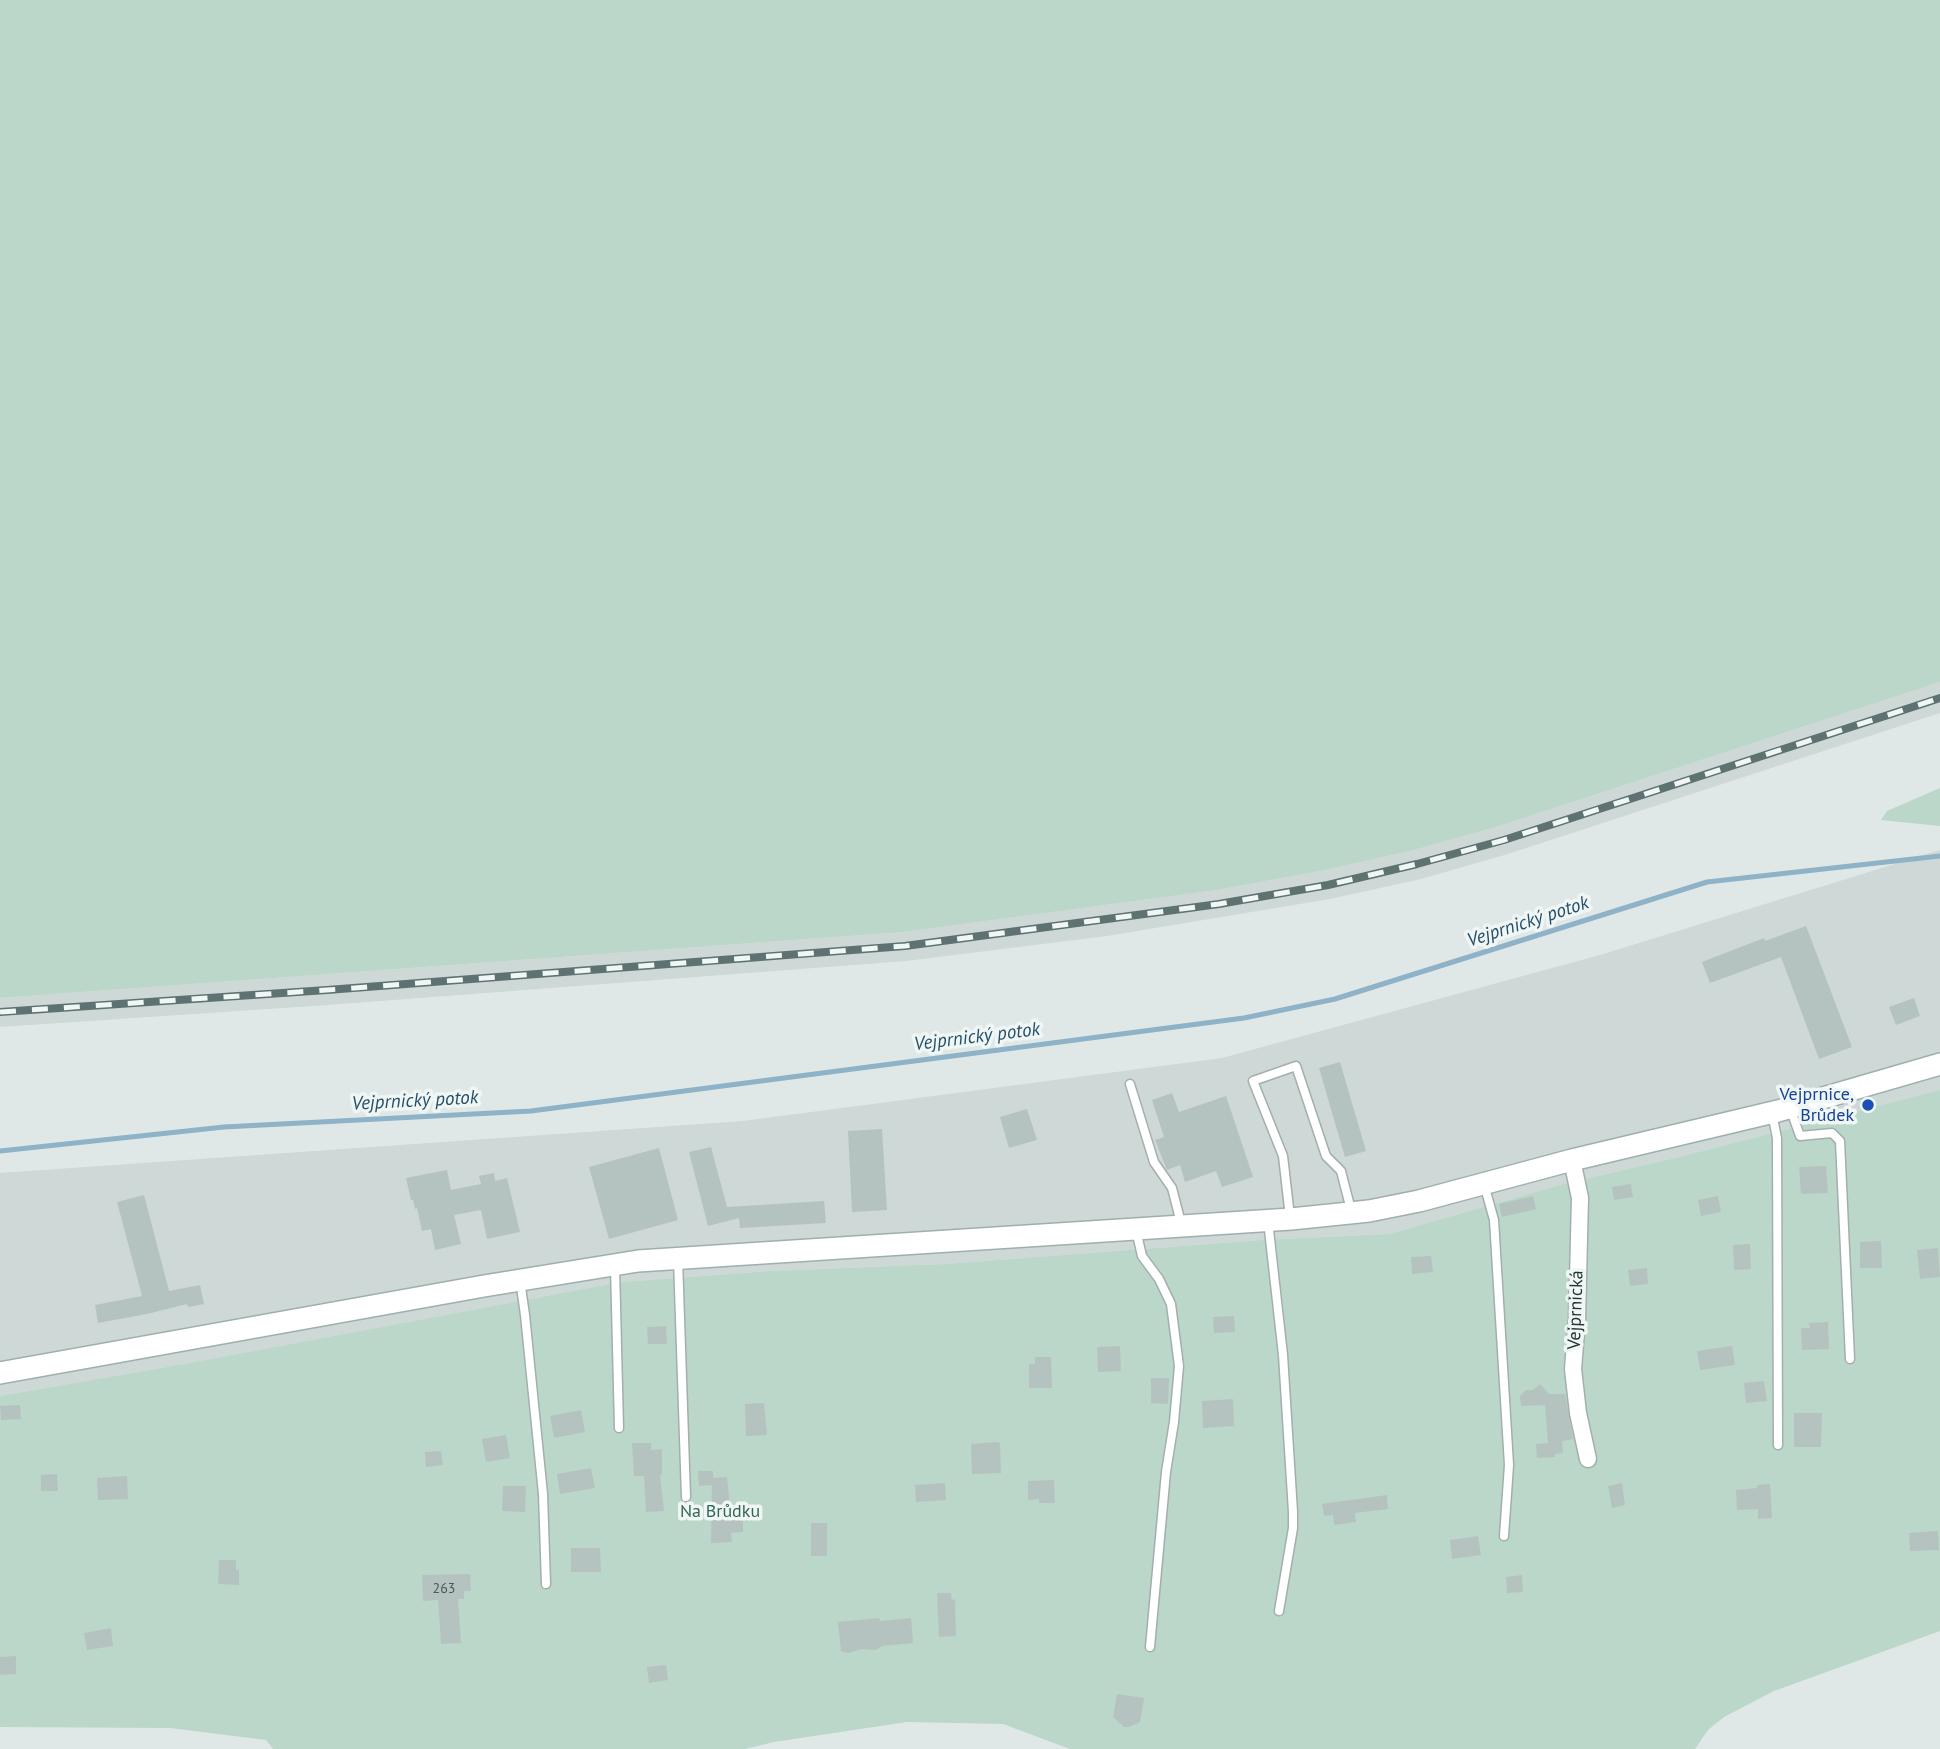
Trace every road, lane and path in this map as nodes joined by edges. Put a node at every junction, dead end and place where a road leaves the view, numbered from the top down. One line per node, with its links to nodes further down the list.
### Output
1 (1940, 1064): 3 (main road)
2 (1130, 1084): 9 (lane)
3 (1781, 1110): 4 (main road); 14 (lane); 17 (lane)
4 (1572, 1160): 5 (main road); 18 (street, Vejprnická)
5 (1484, 1184): 6 (main road); 20 (lane)
6 (1352, 1213): 7 (main road); 7 (lane)
7 (1291, 1219): 8 (main road)
8 (1268, 1221): 9 (main road); 22 (lane)
9 (1182, 1226): 10 (main road)
10 (1136, 1229): 11 (main road); 23 (lane)
11 (678, 1258): 12 (main road); 19 (lane)
12 (615, 1264): 13 (main road); 16 (lane)
13 (520, 1280): 15 (main road); 21 (lane)
14 (1850, 1359)
15 (0, 1373)
16 (619, 1428)
17 (1778, 1445)
18 (1588, 1459)
19 (686, 1497)
20 (1504, 1536)
21 (546, 1584)
22 (1279, 1611)
23 (1150, 1647)

